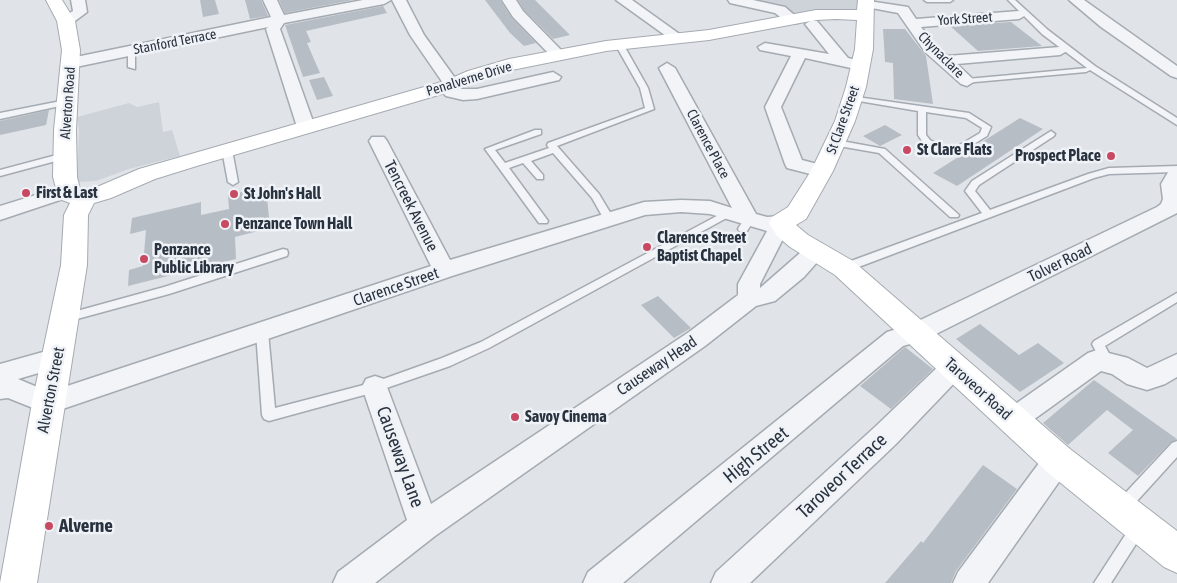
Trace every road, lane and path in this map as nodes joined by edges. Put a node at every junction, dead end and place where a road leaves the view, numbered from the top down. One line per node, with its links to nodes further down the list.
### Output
1 (54, 0): 16 (street, Alverton Road)
2 (78, 0): 16 (street)
3 (270, 0): 17 (street)
4 (384, 0): 13 (street, Stanford Terrace)
5 (399, 0): 36 (street)
6 (508, 0): 25 (street)
7 (623, 0): 20 (street)
8 (735, 0): 18 (street)
9 (927, 0): 10 (lane)
10 (950, 0)
11 (1011, 0): 41 (lane)
12 (1076, 0): 33 (street)
13 (334, 4): 17 (street, Stanford Terrace)
14 (866, 6): 18 (street, Penalverne Drive); 19 (street, Chynaclare); 29 (street, St Clare Street)
15 (1019, 15): 19 (street, York Street)
16 (66, 20): 28 (street, Alverton Road)
17 (279, 20): 23 (street, Stanford Terrace); 42 (street)
18 (802, 22): 20 (street, Penalverne Drive); 29 (street)
19 (911, 24): 27 (street, Chynaclare)
20 (678, 38): 21 (street, Penalverne Drive)
21 (619, 44): 25 (street, Penalverne Drive); 46 (lane)
22 (765, 47): 26 (street)
23 (131, 51): 28 (street, Stanford Terrace); 30 (lane)
24 (1060, 51): 27 (street)
25 (558, 54): 36 (street, Penalverne Drive)
26 (800, 54): 29 (street); 51 (street)
27 (944, 61): 35 (street, Chynaclare)
28 (71, 63): 38 (street, Alverton Road)
29 (852, 63): 37 (street, St Clare Street)
30 (132, 66)
31 (667, 68): 63 (street, Clarence Place)
32 (1086, 70): 35 (lane)
33 (1177, 73)
34 (553, 77): 36 (street)
35 (967, 81)
36 (448, 86): 42 (street, Penalverne Drive)
37 (853, 98): 39 (lane); 45 (street, St Clare Street)
38 (66, 102): 40 (lane); 48 (street, Alverton Road)
39 (922, 109): 39 (lane)
40 (0, 116)
41 (1177, 122)
42 (306, 127): 47 (street, Penalverne Drive)
43 (1051, 134): 59 (lane)
44 (378, 141): 68 (street, Tencreek Avenue)
45 (836, 143): 51 (street, St Clare Street); 60 (lane)
46 (553, 147): 49 (lane); 50 (lane); 61 (lane)
47 (227, 150): 55 (lane); 56 (street, Penalverne Drive)
48 (64, 156): 53 (lane); 56 (street, Alverton Road)
49 (525, 160): 50 (lane); 54 (lane)
50 (504, 167): 62 (lane)
51 (822, 171): 64 (street, St Clare Street)
52 (1177, 171): 57 (street, Tolver Road); 59 (lane)
53 (0, 173)
54 (540, 177)
55 (234, 182)
56 (76, 194): 58 (street); 71 (street, Alverton Street)
57 (1174, 210): 73 (street, Tolver Road)
58 (0, 213)
59 (988, 214): 67 (lane)
60 (954, 215)
61 (609, 219): 63 (street, Clarence Street); 68 (street, Clarence Street)
62 (543, 221)
63 (740, 221): 64 (street, Clarence Street); 79 (lane)
64 (781, 223): 65 (street, Taroveor Road); 70 (street)
65 (816, 251): 67 (street, Taroveor Road); 70 (street, Causeway Head)
66 (283, 254): 71 (lane)
67 (844, 268): 73 (street, Taroveor Road)
68 (444, 270): 72 (street, Clarence Street)
69 (1177, 297): 75 (lane)
70 (750, 299): 86 (street, Causeway Head)
71 (64, 318): 74 (street, Alverton Street)
72 (262, 332): 79 (lane); 81 (street, Clarence Street)
73 (916, 333): 77 (street, Taroveor Road); 90 (street, High Street)
74 (57, 358): 78 (street); 81 (street, Alverton Street)
75 (1107, 361): 76 (street); 82 (street)
76 (1177, 364)
77 (954, 367): 82 (street, Taroveor Road); 91 (street, Taroveor Terrace)
78 (0, 374)
79 (375, 387): 86 (street, Causeway Lane)
80 (0, 388): 81 (street)
81 (48, 403): 88 (street, Alverton Street)
82 (1013, 420): 84 (street, Taroveor Road)
83 (1177, 448): 85 (lane)
84 (1058, 460): 85 (street, Taroveor Road); 92 (street)
85 (1130, 517): 87 (street, Taroveor Road); 93 (lane)
86 (424, 526): 89 (street, Causeway Head)
87 (1177, 554)
88 (18, 583)
89 (349, 583)
90 (599, 583)
91 (727, 583)
92 (969, 583)
93 (1102, 583)

